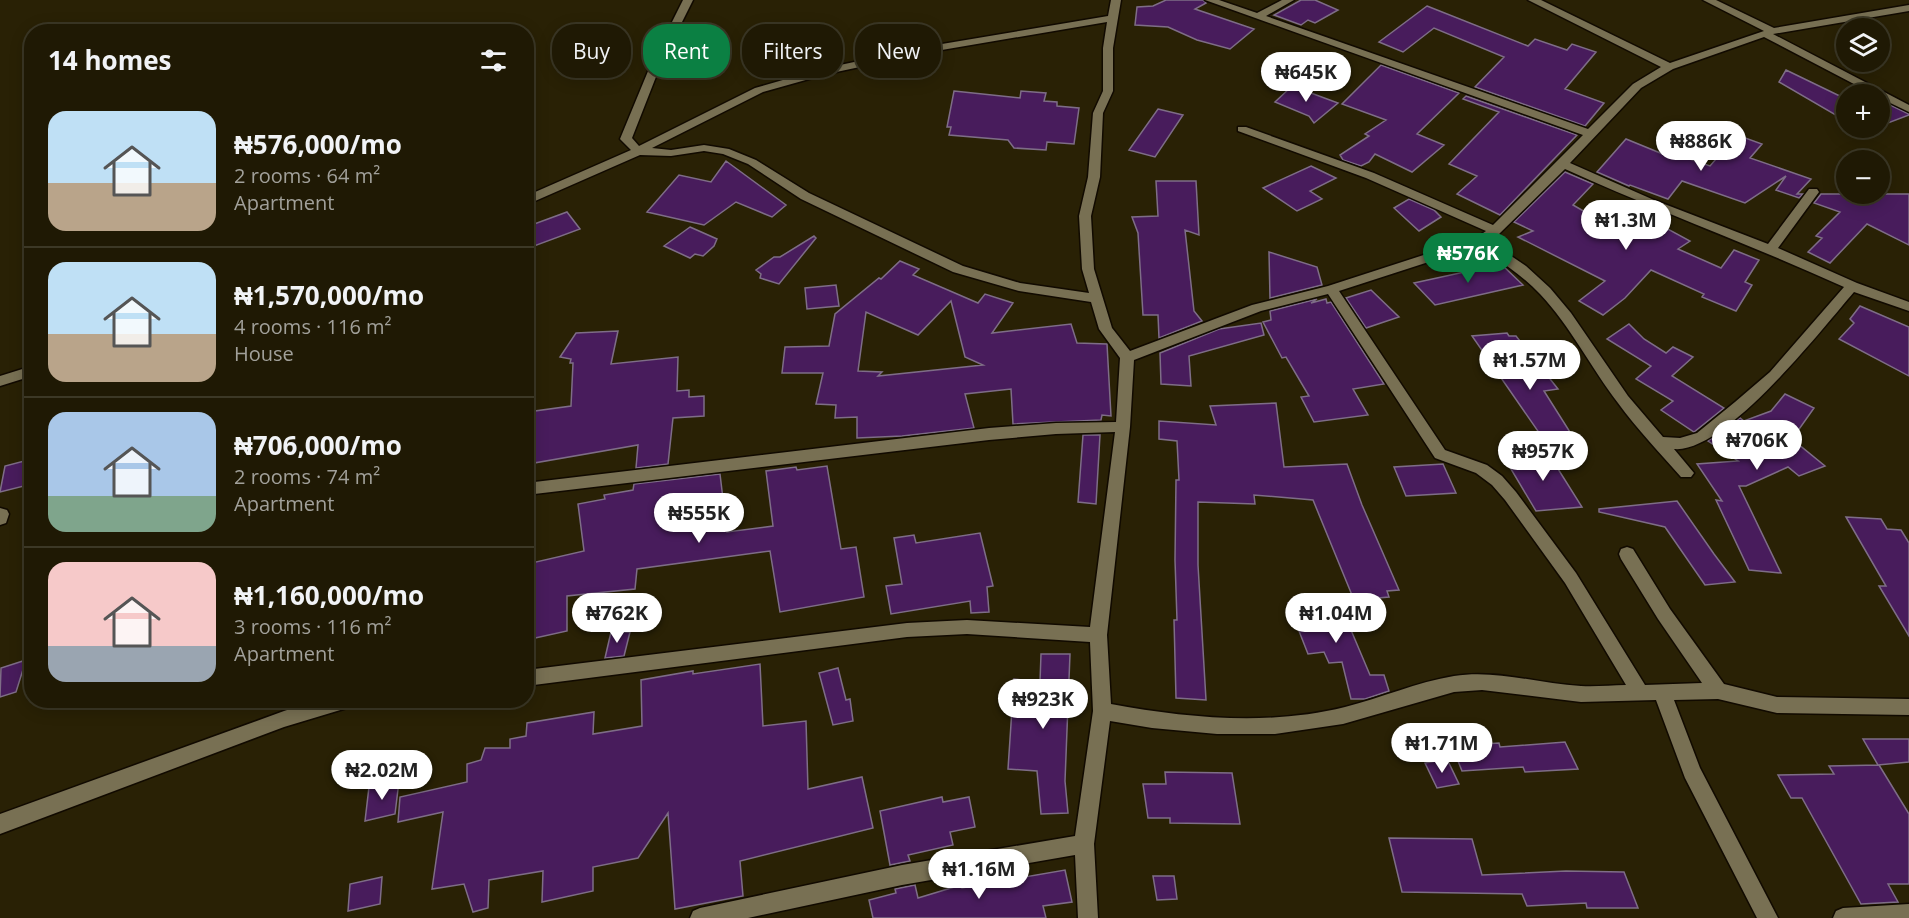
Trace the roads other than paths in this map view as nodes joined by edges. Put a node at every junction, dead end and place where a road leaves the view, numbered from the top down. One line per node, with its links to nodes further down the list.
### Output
1 (688, 0): 16 (street)
2 (1116, 0): 10 (street)
3 (1210, 0): 9 (street)
4 (1289, 0): 9 (street)
5 (1533, 0): 12 (street)
6 (1708, 0): 11 (street)
7 (1892, 0): 8 (street)
8 (1909, 8): 11 (street)
9 (1257, 17): 15 (street)
10 (1114, 18): 16 (street); 25 (street)
11 (1769, 32): 12 (street); 13 (street)
12 (1669, 67): 15 (street)
13 (1909, 109)
14 (1242, 129): 20 (street)
15 (1591, 134): 17 (street)
16 (638, 151): 19 (street); 25 (street)
17 (1563, 164): 20 (street); 22 (street)
18 (1813, 192): 22 (street)
19 (534, 197)
20 (1495, 231): 21 (street)
21 (1480, 241): 24 (street); 31 (street)
22 (1770, 249): 23 (street)
23 (1852, 286): 26 (street); 31 (street)
24 (1331, 289): 27 (street); 41 (street)
25 (1098, 299): 27 (street)
26 (1909, 307)
27 (1127, 357): 30 (street)
28 (24, 374): 29 (street)
29 (0, 381)
30 (1123, 427): 33 (street); 37 (street)
31 (1658, 442): 32 (street)
32 (1686, 473)
33 (534, 488)
34 (1, 514): 35 (street)
35 (0, 519)
36 (1627, 554): 39 (street)
37 (1098, 635): 38 (street); 44 (street)
38 (534, 677)
39 (1718, 691): 40 (street); 42 (street)
40 (1662, 692): 41 (street); 50 (street)
41 (1640, 693): 44 (street)
42 (1909, 707)
43 (320, 708): 45 (street)
44 (1102, 711): 46 (street)
45 (0, 824)
46 (1084, 844): 48 (street); 49 (street)
47 (1909, 914): 51 (street)
48 (700, 918)
49 (1088, 918)
50 (1768, 918)
51 (1842, 918)

